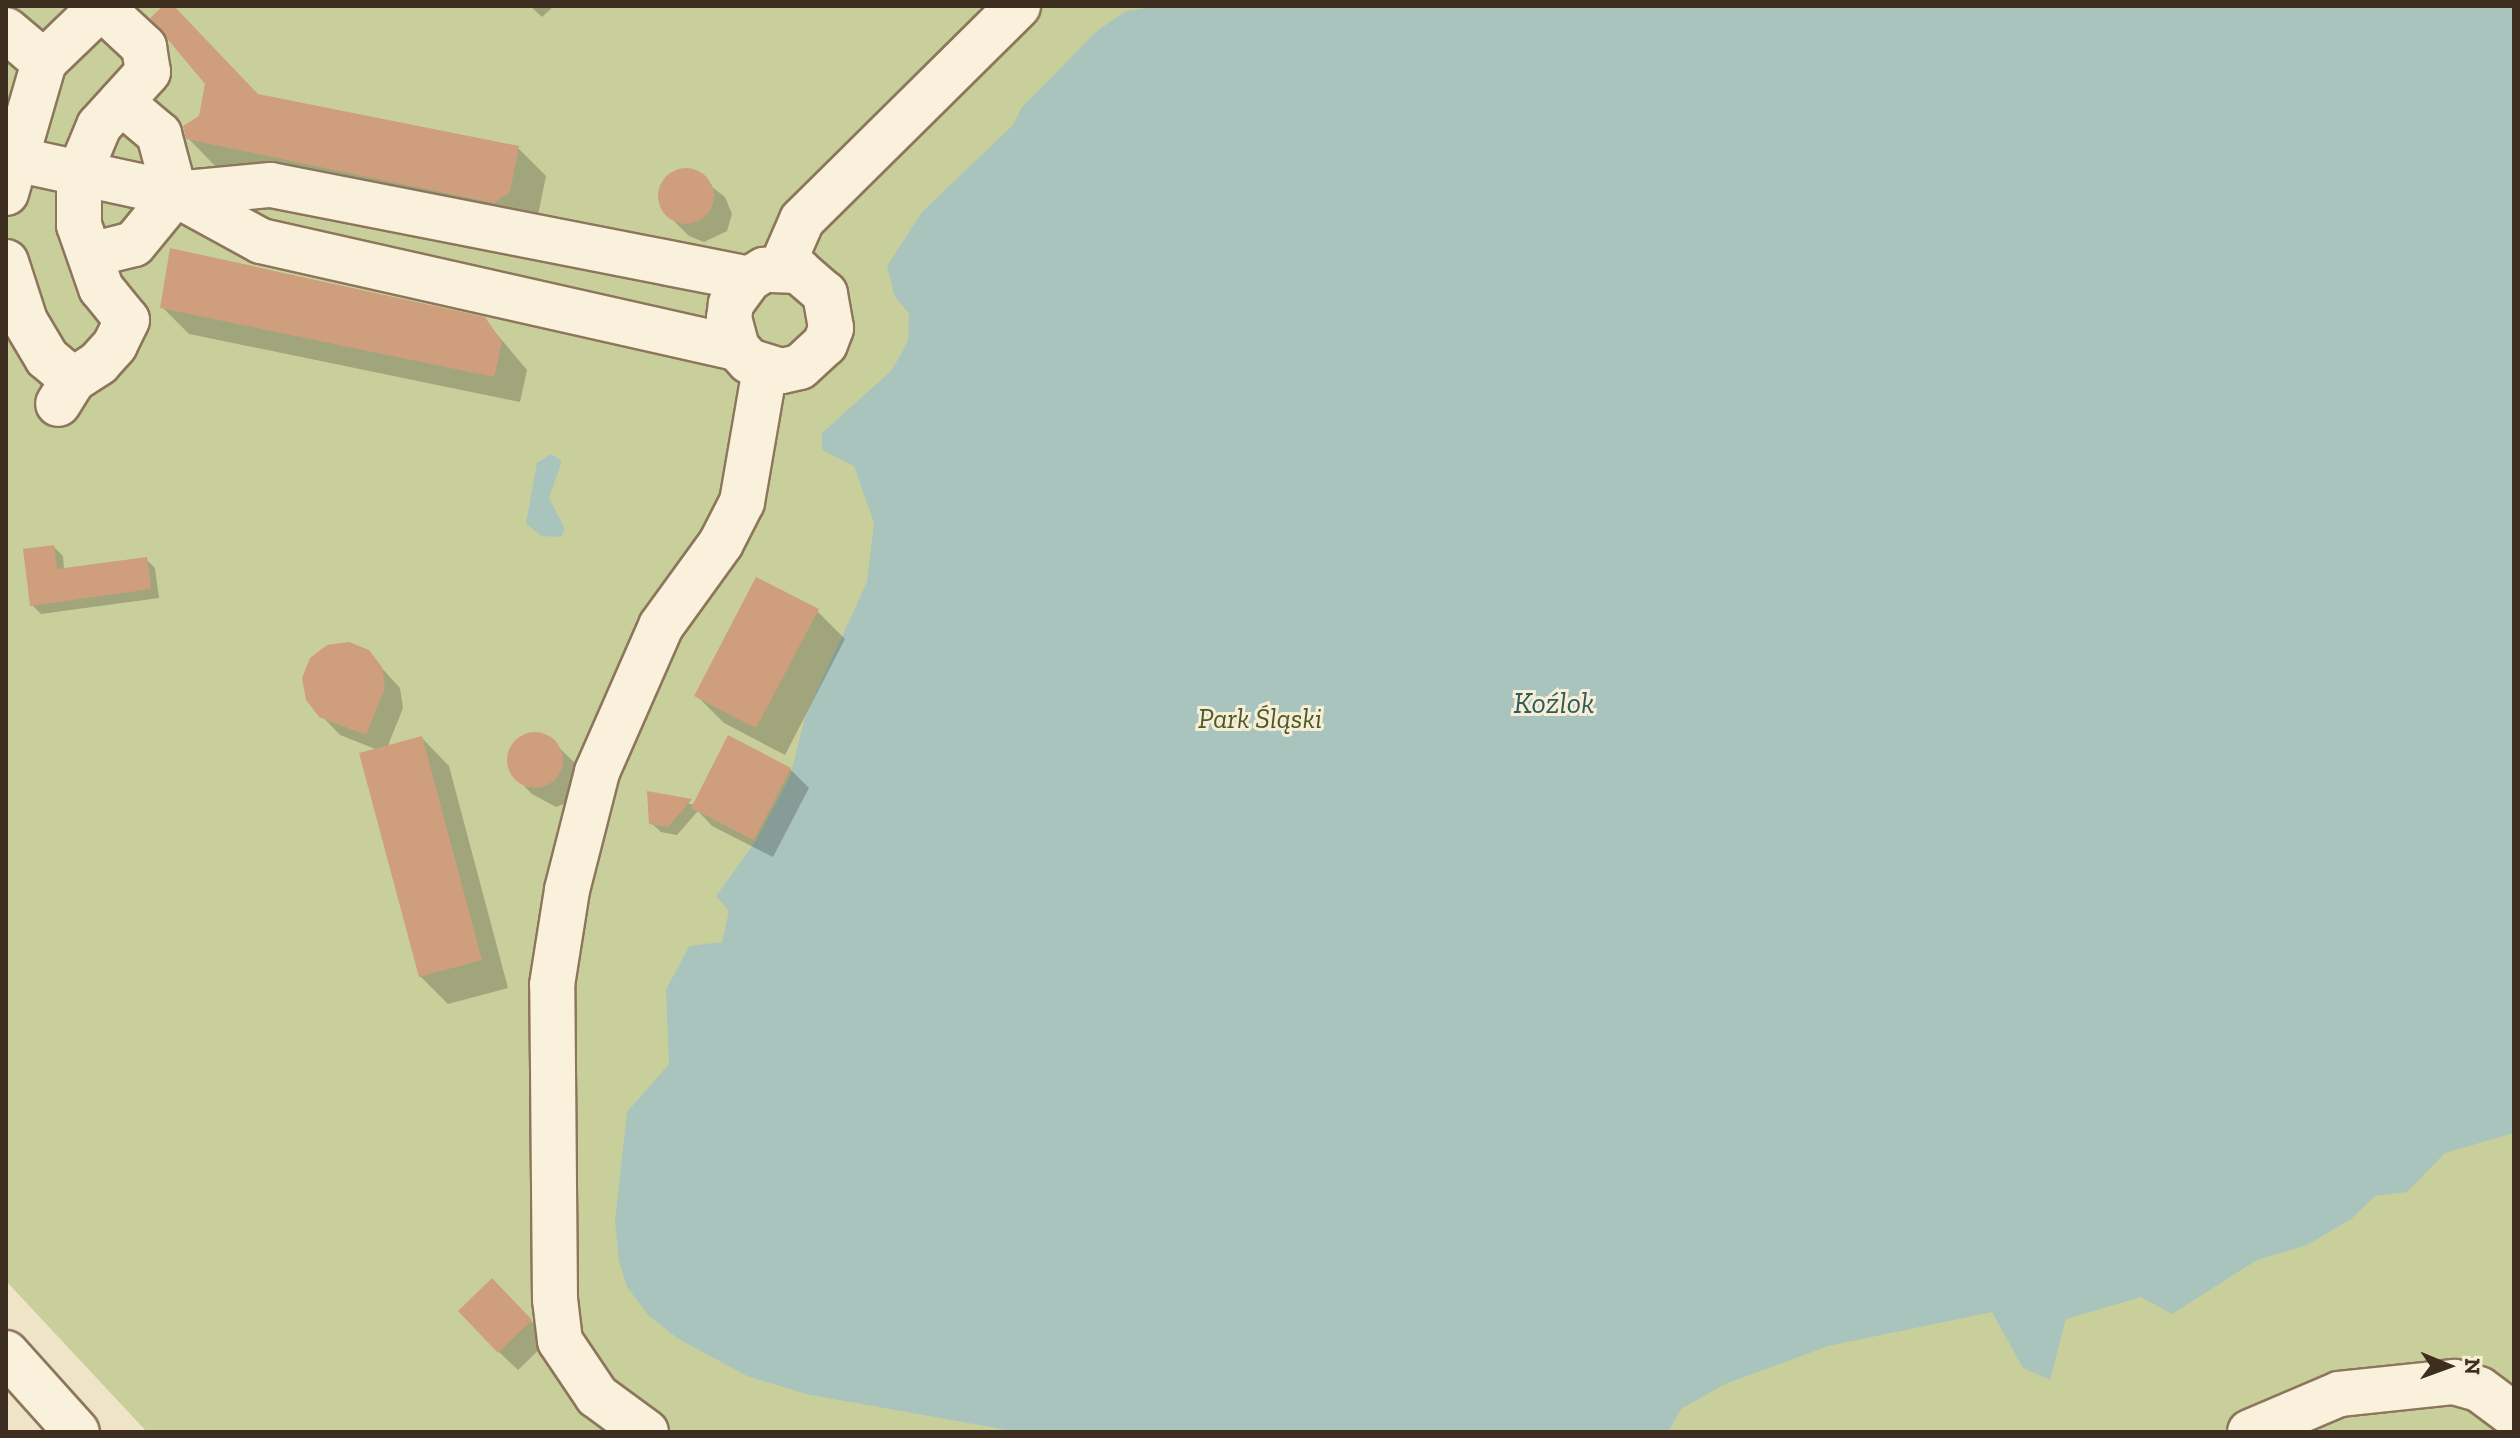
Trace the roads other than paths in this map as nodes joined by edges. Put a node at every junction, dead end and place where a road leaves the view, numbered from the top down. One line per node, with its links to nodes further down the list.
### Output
1 (1018, 6): 10 (street)
2 (6, 30): 3 (street)
3 (44, 62): 4 (street); 5 (street)
4 (121, 102): 6 (street); 7 (street)
5 (8, 168): 6 (street)
6 (79, 174): 7 (street); 8 (street)
7 (175, 194): 8 (street); 10 (street); 12 (street)
8 (90, 255): 11 (street)
9 (6, 262): 11 (street)
10 (765, 273): 12 (street); 12 (street)
11 (15, 324)
12 (751, 358): 16 (street)
13 (6, 1353): 15 (street)
14 (2514, 1415): 17 (street)
15 (77, 1432)
16 (646, 1432)
17 (2250, 1432)

